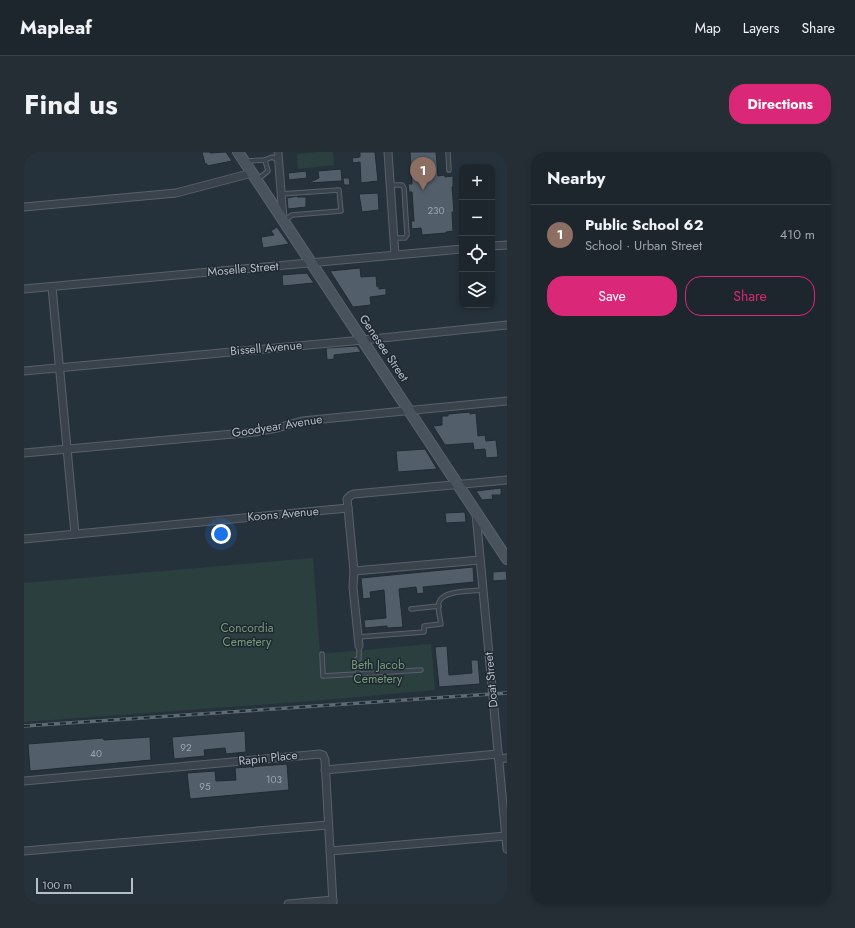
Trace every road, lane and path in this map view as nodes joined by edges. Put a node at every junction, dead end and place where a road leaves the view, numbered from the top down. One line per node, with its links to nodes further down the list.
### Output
1 (238, 152): 7 (main road, Genesee Street)
2 (278, 152): 6 (street)
3 (388, 152): 10 (street)
4 (448, 152): 8 (lane)
5 (265, 160): 6 (lane); 7 (lane); 9 (lane)
6 (278, 160): 11 (street)
7 (244, 161): 9 (main road, Genesee Street)
8 (449, 170)
9 (254, 177): 12 (street); 13 (main road, Genesee Street)
10 (390, 185): 14 (street); 14 (lane)
11 (280, 194): 13 (street); 13 (lane)
12 (24, 207)
13 (284, 220): 19 (main road, Genesee Street)
14 (394, 238): 18 (street)
15 (507, 245): 16 (street)
16 (495, 246)
17 (459, 249): 18 (street, Moselle Street)
18 (395, 255): 19 (street, Moselle Street)
19 (312, 263): 20 (street, Moselle Street); 23 (main road, Genesee Street)
20 (52, 286): 21 (street, Moselle Street); 24 (street)
21 (24, 289)
22 (507, 325): 23 (street, Bissell Avenue)
23 (362, 340): 24 (street, Bissell Avenue); 27 (main road, Genesee Street)
24 (59, 367): 25 (street, Bissell Avenue); 28 (street)
25 (24, 370)
26 (507, 401): 27 (street, Goodyear Avenue)
27 (410, 411): 28 (street, Goodyear Avenue); 31 (main road, Genesee Street)
28 (67, 450): 29 (street, Goodyear Avenue); 34 (street)
29 (24, 454)
30 (507, 480): 31 (street)
31 (459, 485): 32 (street); 33 (main road, Genesee Street)
32 (348, 508): 34 (street, Koons Avenue); 38 (street)
33 (476, 511): 36 (main road, Genesee Street); 37 (street, Doat Street)
34 (75, 534): 35 (street, Koons Avenue)
35 (24, 539)
36 (507, 558)
37 (480, 560): 38 (street); 39 (street, Doat Street)
38 (354, 571): 42 (street)
39 (483, 590): 40 (lane); 47 (street, Doat Street)
40 (439, 606): 41 (lane); 42 (lane)
41 (411, 609)
42 (358, 637): 43 (street)
43 (358, 648): 46 (lane)
44 (322, 654): 46 (lane)
45 (421, 670): 46 (lane)
46 (358, 674)
47 (498, 757): 48 (street); 49 (street); 52 (street, Doat Street)
48 (507, 758)
49 (325, 770): 50 (street, Rapin Place); 51 (street)
50 (24, 781)
51 (328, 825): 54 (street); 55 (street)
52 (506, 838): 53 (street, Doat Street); 55 (street)
53 (507, 849)
54 (24, 851)
55 (330, 851): 56 (street)
56 (333, 902): 57 (street)
57 (288, 904)

